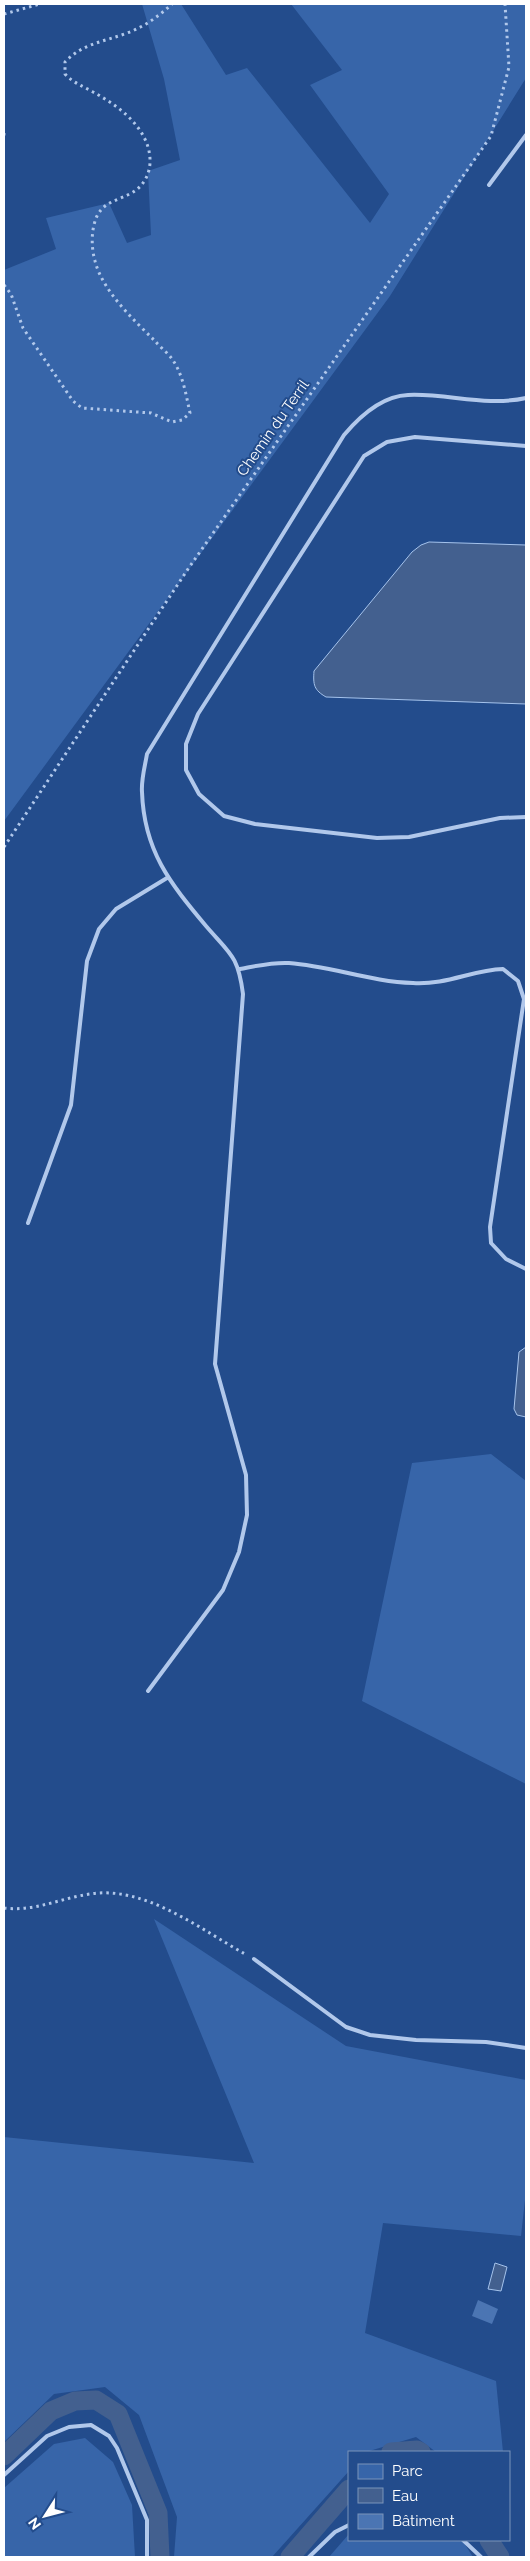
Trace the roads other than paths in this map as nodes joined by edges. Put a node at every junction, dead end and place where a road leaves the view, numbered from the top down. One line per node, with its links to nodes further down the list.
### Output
1 (526, 135): 2 (lane)
2 (489, 185)
3 (526, 398): 6 (lane)
4 (526, 446): 5 (lane)
5 (526, 817)
6 (167, 878): 7 (lane); 8 (lane)
7 (240, 969): 9 (lane); 10 (lane)
8 (28, 1224)
9 (526, 1269)
10 (148, 1691)
11 (254, 1959): 12 (lane)
12 (526, 2048)
13 (4, 2476): 16 (lane)
14 (348, 2525): 17 (lane)
15 (464, 2541): 18 (lane)
16 (147, 2557)
17 (309, 2557)
18 (481, 2557)

